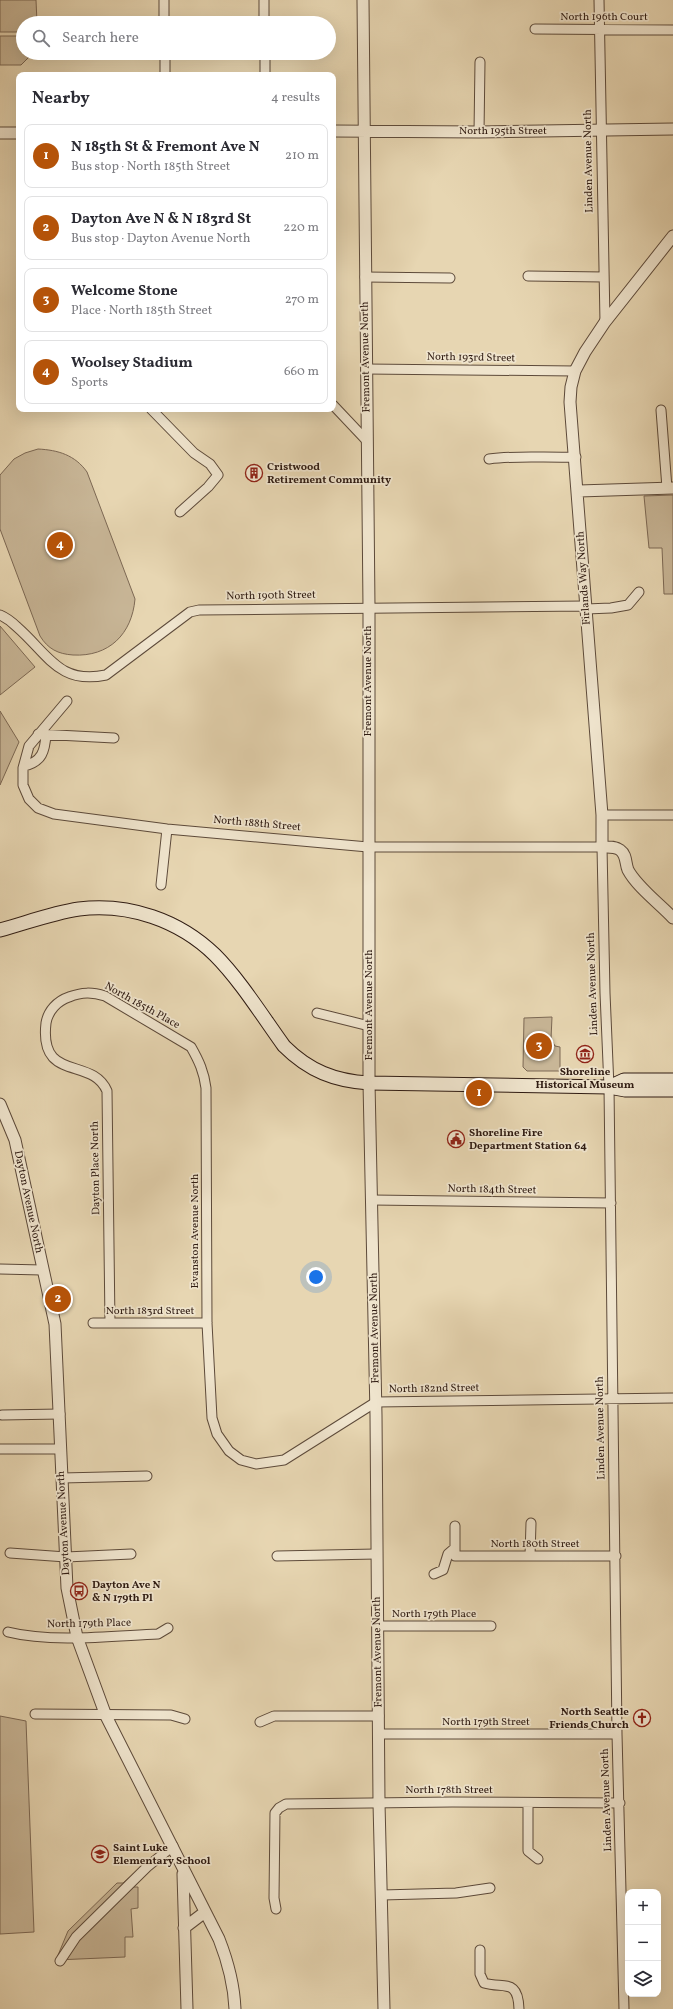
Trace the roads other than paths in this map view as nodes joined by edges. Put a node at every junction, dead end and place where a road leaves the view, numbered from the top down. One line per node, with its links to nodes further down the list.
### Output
1 (164, 0): 5 (street)
2 (264, 0): 6 (street)
3 (362, 0): 18 (street, Fremont Avenue North)
4 (599, 0): 7 (street, Linden Avenue North)
5 (164, 16)
6 (264, 16)
7 (599, 28): 8 (street, North 196th Court); 9 (street, North 196th Court); 16 (street, Linden Avenue North)
8 (535, 29)
9 (673, 30)
10 (165, 60): 13 (street)
11 (265, 60): 14 (street)
12 (480, 62): 19 (street)
13 (165, 72)
14 (265, 72)
15 (673, 129): 16 (street, North 195th Street)
16 (600, 130): 19 (street, North 195th Street); 24 (street, Linden Avenue North)
17 (336, 131): 18 (street, North 195th Street)
18 (364, 131): 19 (street, North 195th Street); 25 (street, Fremont Avenue North)
19 (479, 132)
20 (0, 133): 21 (street)
21 (16, 133)
22 (673, 236): 27 (street, Firlands Way North)
23 (528, 276): 24 (street)
24 (604, 277): 27 (street, Linden Avenue North)
25 (365, 278): 26 (street); 28 (street, Fremont Avenue North)
26 (450, 278)
27 (605, 322): 29 (street, Firlands Way North)
28 (366, 369): 29 (street, North 193rd Street); 33 (street, Fremont Avenue North)
29 (575, 371): 34 (street, Firlands Way North)
30 (336, 408): 33 (street)
31 (661, 410): 36 (street)
32 (155, 412): 38 (street)
33 (367, 441): 40 (street, Fremont Avenue North)
34 (576, 457): 35 (street); 37 (street, Firlands Way North)
35 (489, 459)
36 (670, 488): 37 (street)
37 (579, 491): 41 (street, Firlands Way North)
38 (180, 512)
39 (639, 592): 41 (street, North 190th Street)
40 (369, 607): 41 (street, North 190th Street); 42 (street, North 190th Street); 50 (street, Fremont Avenue North)
41 (586, 608): 48 (street, Firlands Way North)
42 (0, 615)
43 (67, 701): 44 (street, North 188th Street)
44 (42, 734): 45 (street); 46 (street, North 188th Street); 46 (street)
45 (114, 738)
46 (24, 766): 49 (street, North 188th Street)
47 (673, 814): 48 (street)
48 (602, 815): 51 (street, Firlands Way North)
49 (167, 829): 50 (street, North 188th Street); 52 (street)
50 (368, 847): 51 (street, North 188th Street); 56 (street, Fremont Avenue North)
51 (602, 847): 53 (street); 61 (street, Linden Avenue North)
52 (161, 886)
53 (673, 918)
54 (0, 930): 60 (main road)
55 (317, 1013): 56 (street)
56 (369, 1026): 60 (street, Fremont Avenue North)
57 (48, 1047): 58 (street, North 185th Place); 69 (street, Dayton Place North)
58 (191, 1047): 70 (street, Evanston Avenue North)
59 (673, 1080): 61 (main road)
60 (369, 1083): 61 (main road); 64 (street, Fremont Avenue North)
61 (609, 1087): 62 (main road); 65 (street, Linden Avenue North)
62 (673, 1090)
63 (0, 1104): 67 (street, Dayton Avenue North)
64 (372, 1200): 65 (street, North 184th Street); 73 (street, Fremont Avenue North)
65 (611, 1203): 71 (street, Linden Avenue North)
66 (0, 1269): 67 (street)
67 (42, 1270): 74 (street, Dayton Avenue North)
68 (92, 1322): 69 (street, North 183rd Street)
69 (110, 1323): 70 (street, North 183rd Street)
70 (207, 1323): 76 (street, Evanston Avenue North)
71 (613, 1398): 72 (street, North 182nd Street); 73 (street, North 182nd Street); 89 (street, Linden Avenue North)
72 (673, 1398)
73 (376, 1402): 76 (street, North 182nd Street); 86 (street, Fremont Avenue North)
74 (60, 1414): 75 (street); 78 (street, Dayton Avenue North)
75 (2, 1415)
76 (212, 1418)
77 (0, 1449): 78 (street)
78 (60, 1449): 80 (street, Dayton Avenue North)
79 (147, 1476): 80 (street)
80 (62, 1478): 90 (street, Dayton Avenue North)
81 (531, 1523): 88 (street)
82 (455, 1526): 83 (street)
83 (455, 1552): 88 (street, North 180th Street); 91 (street)
84 (10, 1553): 90 (street)
85 (131, 1554): 90 (street)
86 (376, 1554): 87 (street); 92 (street, Fremont Avenue North)
87 (276, 1556)
88 (530, 1556): 89 (street, North 180th Street)
89 (616, 1556): 103 (street, Linden Avenue North)
90 (66, 1557): 96 (street, Dayton Avenue North)
91 (434, 1574)
92 (378, 1626): 93 (street, North 179th Place); 99 (street, Fremont Avenue North)
93 (491, 1626)
94 (168, 1628): 96 (street, North 179th Place)
95 (8, 1632): 96 (street, North 179th Place)
96 (77, 1637): 98 (street, Dayton Avenue North)
97 (35, 1714): 98 (street)
98 (106, 1716): 100 (street); 107 (street, Dayton Avenue North)
99 (379, 1716): 101 (street); 102 (street, Fremont Avenue North)
100 (185, 1719)
101 (260, 1722)
102 (379, 1734): 103 (street, North 179th Street); 104 (street, Fremont Avenue North)
103 (617, 1734): 106 (street, Linden Avenue North)
104 (379, 1803): 105 (street, North 178th Street); 111 (street, Fremont Avenue North); 112 (street, North 178th Street)
105 (528, 1803): 106 (street, North 178th Street); 108 (street)
106 (620, 1803): 121 (street, Linden Avenue North)
107 (173, 1846): 109 (street, Dayton Avenue North); 116 (street)
108 (538, 1859)
109 (183, 1870): 113 (street, Dayton Avenue North); 114 (street)
110 (490, 1888): 111 (street)
111 (382, 1895): 119 (street, Fremont Avenue North)
112 (276, 1909)
113 (205, 1912): 114 (street); 118 (street, Dayton Avenue North)
114 (184, 1928): 117 (street)
115 (480, 1950): 120 (street)
116 (60, 1961)
117 (187, 2009)
118 (235, 2009)
119 (384, 2009)
120 (519, 2009)
121 (624, 2009)

